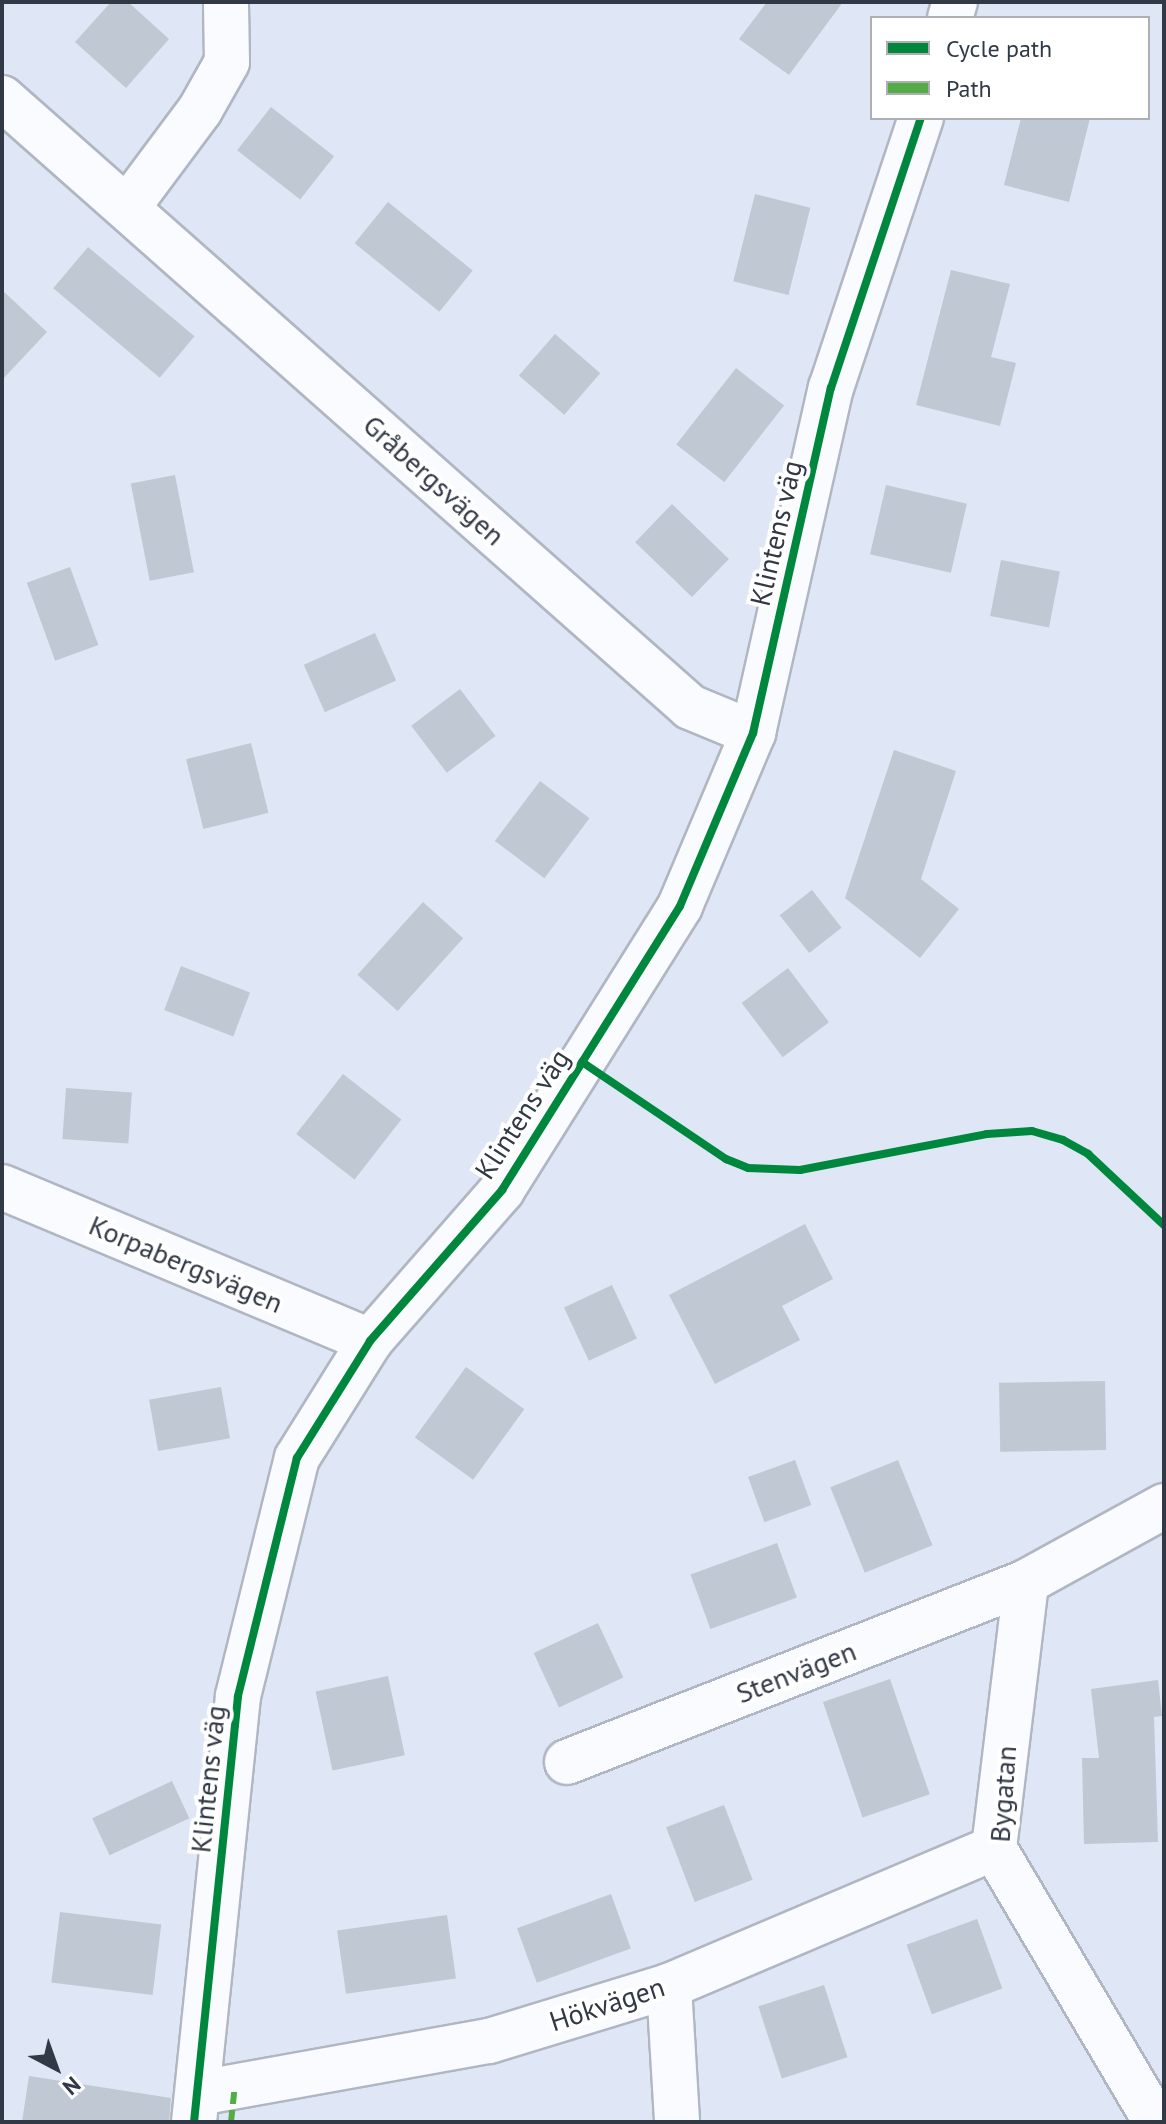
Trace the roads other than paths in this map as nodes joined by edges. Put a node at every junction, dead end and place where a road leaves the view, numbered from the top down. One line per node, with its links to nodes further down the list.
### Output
1 (226, 2): 4 (street)
2 (2, 98): 4 (street, Gråbergsvägen)
3 (920, 120): 5 (street, Klintens väg)
4 (127, 208): 5 (street, Gråbergsvägen)
5 (753, 733): 7 (street, Klintens väg)
6 (2, 1187): 7 (street, Korpabergsvägen)
7 (370, 1341): 13 (street, Klintens väg)
8 (1164, 1506): 9 (street)
9 (1026, 1582): 10 (street, Stenvägen); 11 (street, Bygatan)
10 (567, 1762)
11 (994, 1848): 12 (street, Hökvägen); 15 (street, Bygatan)
12 (669, 1986): 13 (street, Hökvägen); 14 (street)
13 (197, 2107)
14 (677, 2122)
15 (1156, 2122)

